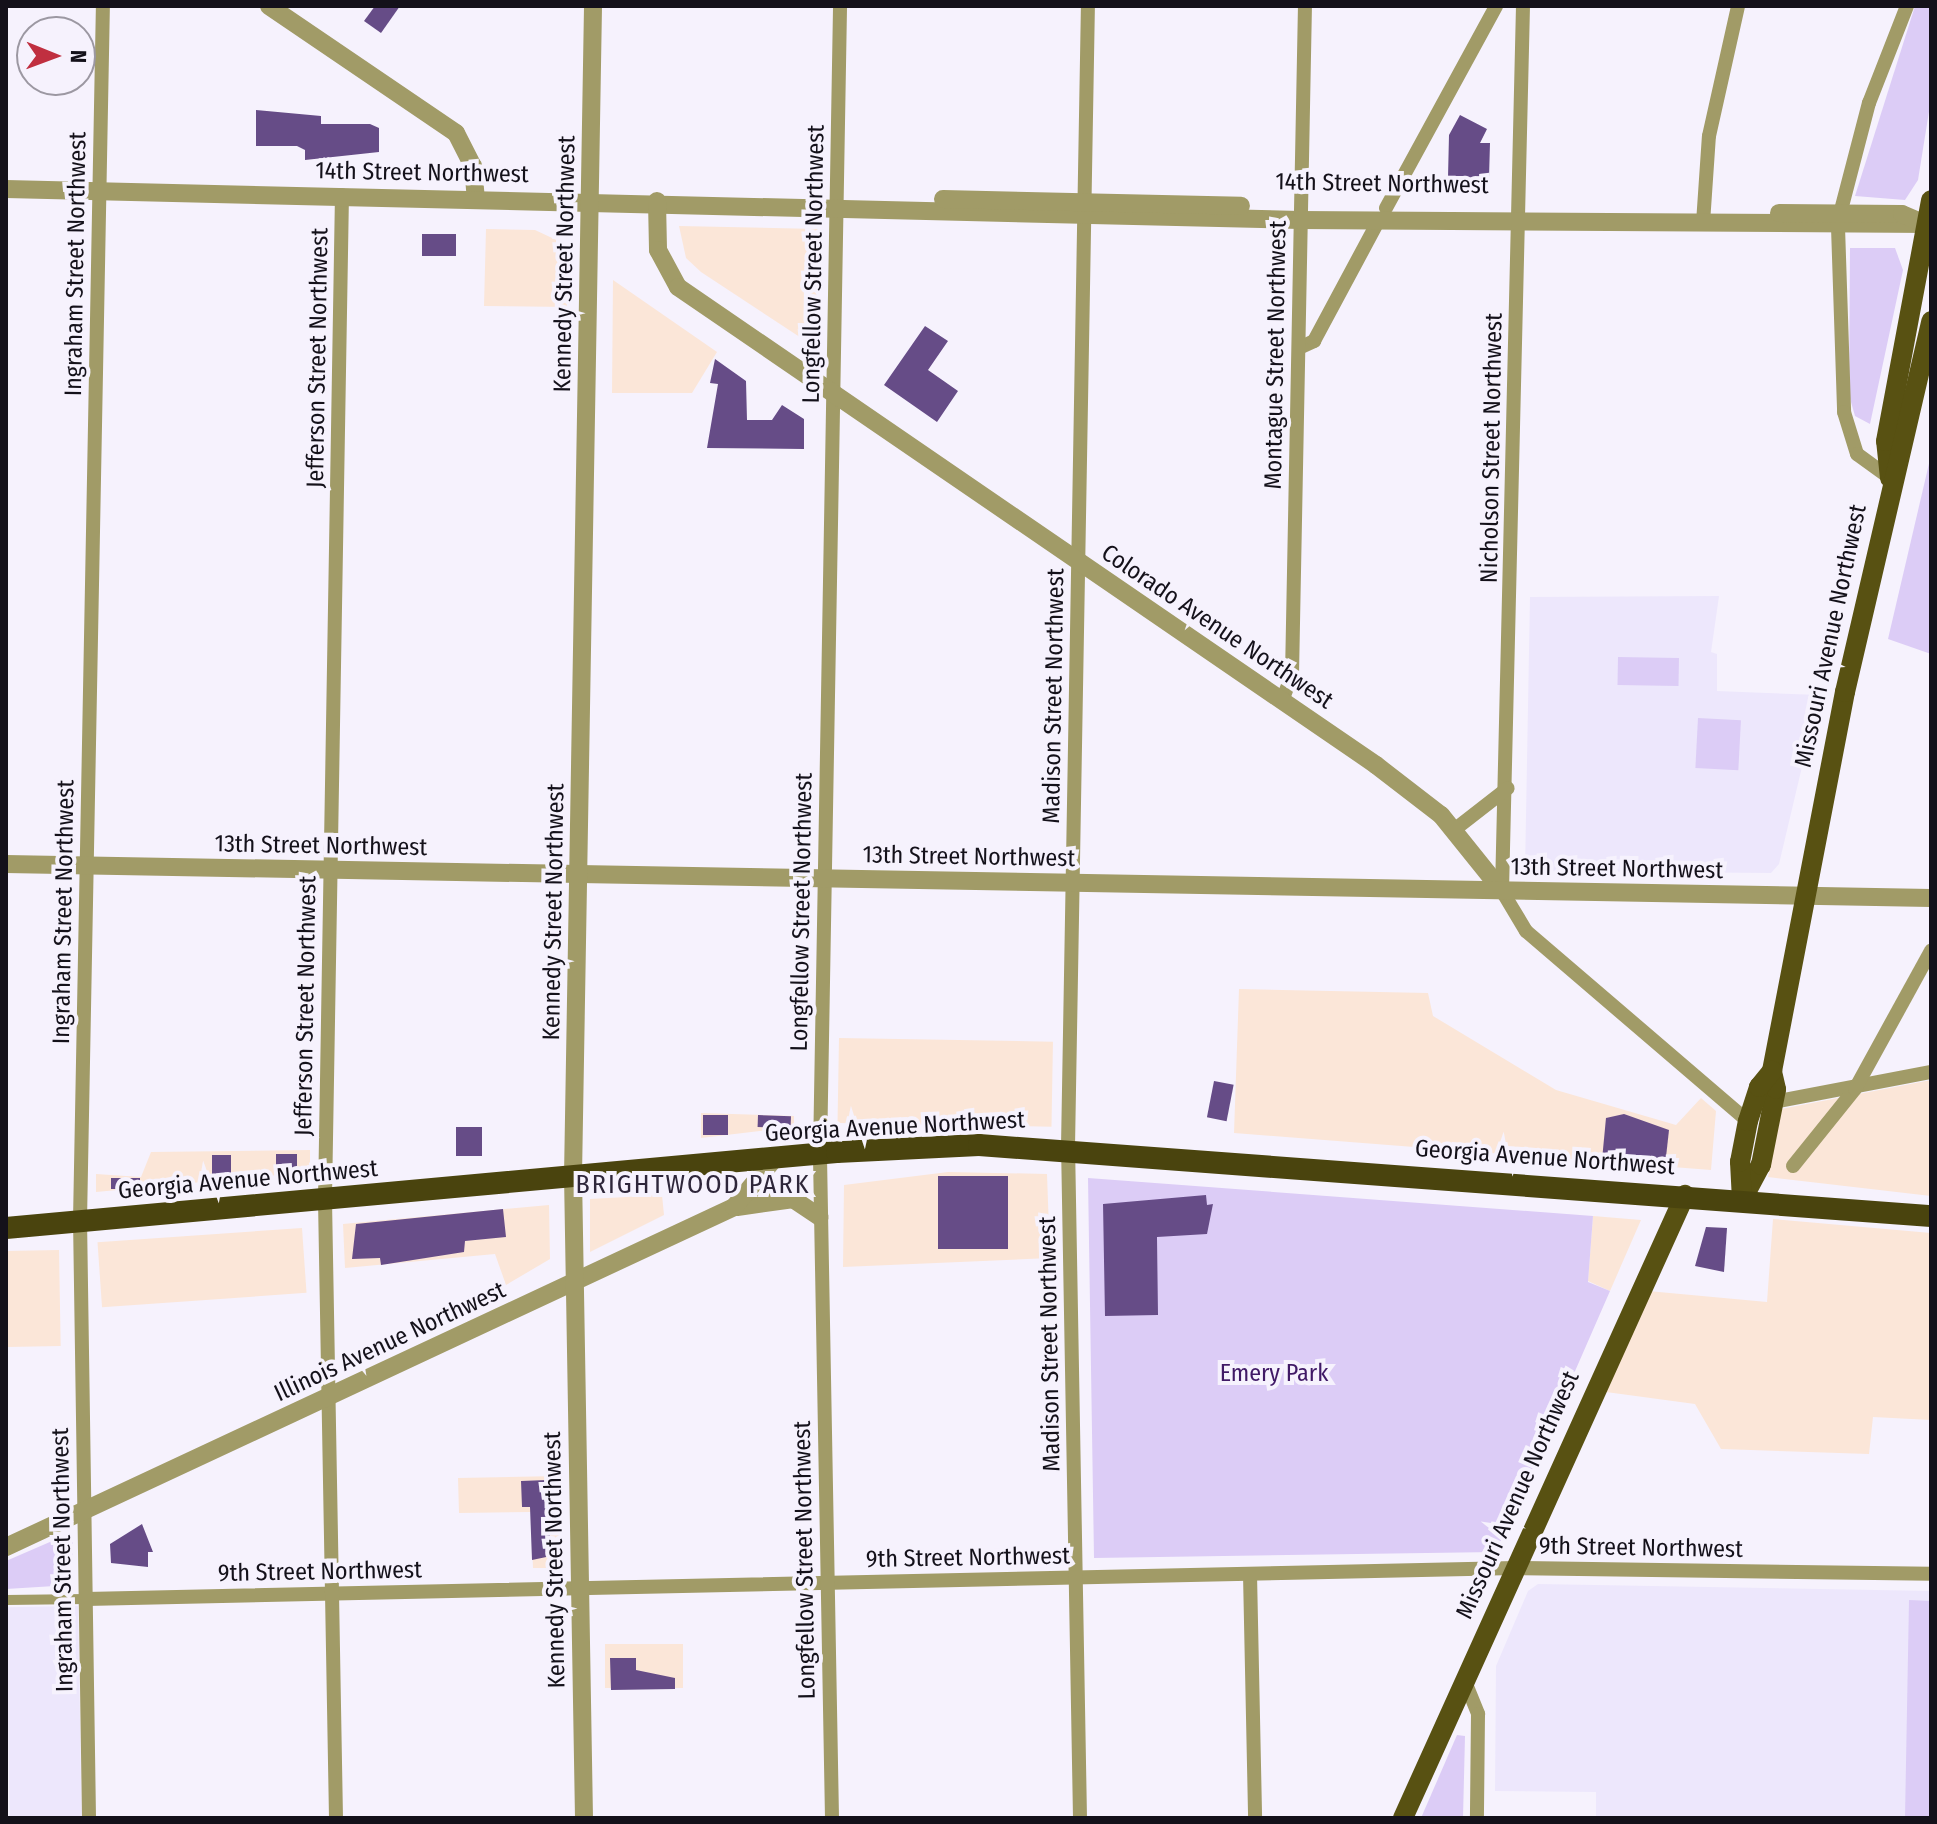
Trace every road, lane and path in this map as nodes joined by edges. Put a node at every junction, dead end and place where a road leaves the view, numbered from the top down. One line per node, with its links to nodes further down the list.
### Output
1 (103, 6): 12 (street, Ingraham Street Northwest)
2 (269, 6): 14 (street)
3 (593, 6): 15 (street, Kennedy Street Northwest)
4 (840, 6): 18 (street, Longfellow Street Northwest)
5 (1088, 6): 19 (street, Madison Street Northwest)
6 (1305, 6): 20 (street, Montague Street Northwest)
7 (1496, 6): 21 (street)
8 (1523, 6): 22 (street, Nicholson Street Northwest)
9 (1738, 6): 23 (street)
10 (1907, 6): 24 (street, Missouri Avenue Northwest)
11 (6, 189): 12 (street, 14th Street Northwest)
12 (100, 191): 13 (street, 14th Street Northwest); 35 (street, Ingraham Street Northwest)
13 (342, 195): 14 (street, 14th Street Northwest); 36 (street, Jefferson Street Northwest)
14 (476, 198): 15 (street, 14th Street Northwest)
15 (589, 200): 17 (street, 14th Street Northwest); 37 (street, Kennedy Street Northwest)
16 (1931, 200): 25 (main road)
17 (657, 201): 18 (street, 14th Street Northwest); 28 (street, Colorado Avenue Northwest)
18 (837, 204): 19 (street, 14th Street Northwest); 28 (street, Longfellow Street Northwest)
19 (1085, 208): 20 (street, 14th Street Northwest); 30 (street, Madison Street Northwest)
20 (1301, 214): 21 (street, 14th Street Northwest); 27 (street, Montague Street Northwest)
21 (1382, 214): 22 (street, 14th Street Northwest); 27 (street)
22 (1519, 216): 23 (street, 14th Street Northwest); 32 (street, Nicholson Street Northwest)
23 (1703, 218): 24 (street, 14th Street Northwest)
24 (1839, 220): 25 (street, 14th Street Northwest); 29 (street, Missouri Avenue Northwest)
25 (1928, 224): 29 (main road)
26 (1931, 321): 29 (main road)
27 (1299, 348): 31 (street, Montague Street Northwest)
28 (834, 394): 30 (street, Colorado Avenue Northwest); 38 (street, Longfellow Street Northwest)
29 (1890, 478): 41 (main road, Missouri Avenue Northwest)
30 (1079, 561): 31 (street, Colorado Avenue Northwest); 39 (street, Madison Street Northwest)
31 (1282, 701): 33 (street, Colorado Avenue Northwest)
32 (1508, 788): 33 (street); 40 (street, Nicholson Street Northwest)
33 (1454, 830): 40 (street, Colorado Avenue Northwest)
34 (6, 864): 35 (street, 13th Street Northwest)
35 (87, 865): 36 (street, 13th Street Northwest); 60 (street, Ingraham Street Northwest)
36 (331, 870): 37 (street, 13th Street Northwest); 55 (street, Jefferson Street Northwest)
37 (578, 875): 38 (street, 13th Street Northwest); 53 (street, Kennedy Street Northwest)
38 (824, 879): 39 (street, 13th Street Northwest); 50 (street, Longfellow Street Northwest)
39 (1072, 883): 40 (street, 13th Street Northwest); 49 (street, Madison Street Northwest)
40 (1502, 891): 41 (street, 13th Street Northwest); 48 (street, Colorado Avenue Northwest)
41 (1804, 896): 42 (street, 13th Street Northwest); 44 (main road, Missouri Avenue Northwest)
42 (1931, 898)
43 (1931, 951): 46 (street)
44 (1772, 1071): 47 (main road, Missouri Avenue Northwest); 48 (main road, Missouri Avenue Northwest)
45 (1931, 1072): 46 (street)
46 (1855, 1089): 47 (street); 52 (street)
47 (1773, 1102): 56 (main road, Missouri Avenue Northwest)
48 (1748, 1121): 56 (main road, Missouri Avenue Northwest)
49 (1068, 1147): 50 (highway, Georgia Avenue Northwest); 54 (highway, Georgia Avenue Northwest); 69 (street, Madison Street Northwest)
50 (820, 1154): 51 (highway, Georgia Avenue Northwest); 59 (street, Longfellow Street Northwest)
51 (775, 1158): 53 (highway, Georgia Avenue Northwest); 57 (street, Illinois Avenue Northwest)
52 (1793, 1166)
53 (573, 1176): 55 (highway, Georgia Avenue Northwest); 62 (street, Kennedy Street Northwest)
54 (1685, 1195): 56 (highway, Georgia Avenue Northwest); 66 (main road, Missouri Avenue Northwest)
55 (325, 1198): 60 (highway, Georgia Avenue Northwest); 63 (street, Jefferson Street Northwest)
56 (1742, 1200): 58 (highway, Georgia Avenue Northwest)
57 (734, 1207): 59 (street); 62 (street, Illinois Avenue Northwest)
58 (1931, 1216)
59 (820, 1217): 70 (street, Longfellow Street Northwest)
60 (80, 1221): 61 (highway, Georgia Avenue Northwest); 64 (street, Ingraham Street Northwest)
61 (6, 1228)
62 (574, 1282): 63 (street, Illinois Avenue Northwest); 71 (street, Kennedy Street Northwest)
63 (328, 1397): 64 (street, Illinois Avenue Northwest); 72 (street, Jefferson Street Northwest)
64 (84, 1511): 65 (street, Illinois Avenue Northwest); 73 (street, Ingraham Street Northwest)
65 (6, 1547)
66 (1515, 1568): 67 (street, 9th Street Northwest); 68 (street, 9th Street Northwest); 75 (main road, Missouri Avenue Northwest)
67 (1250, 1574): 69 (street, 9th Street Northwest); 81 (street)
68 (1931, 1574)
69 (1076, 1577): 70 (street, 9th Street Northwest); 80 (street, Madison Street Northwest)
70 (828, 1582): 71 (street, 9th Street Northwest); 79 (street, Longfellow Street Northwest)
71 (580, 1588): 72 (street, 9th Street Northwest); 78 (street, Kennedy Street Northwest)
72 (331, 1593): 73 (street, 9th Street Northwest); 77 (street, Jefferson Street Northwest)
73 (86, 1599): 74 (street, 9th Street Northwest); 76 (street, Ingraham Street Northwest)
74 (6, 1600)
75 (1464, 1679): 82 (main road, Missouri Avenue Northwest); 83 (street)
76 (89, 1818)
77 (336, 1818)
78 (584, 1818)
79 (832, 1818)
80 (1080, 1818)
81 (1255, 1818)
82 (1403, 1818)
83 (1477, 1818)

